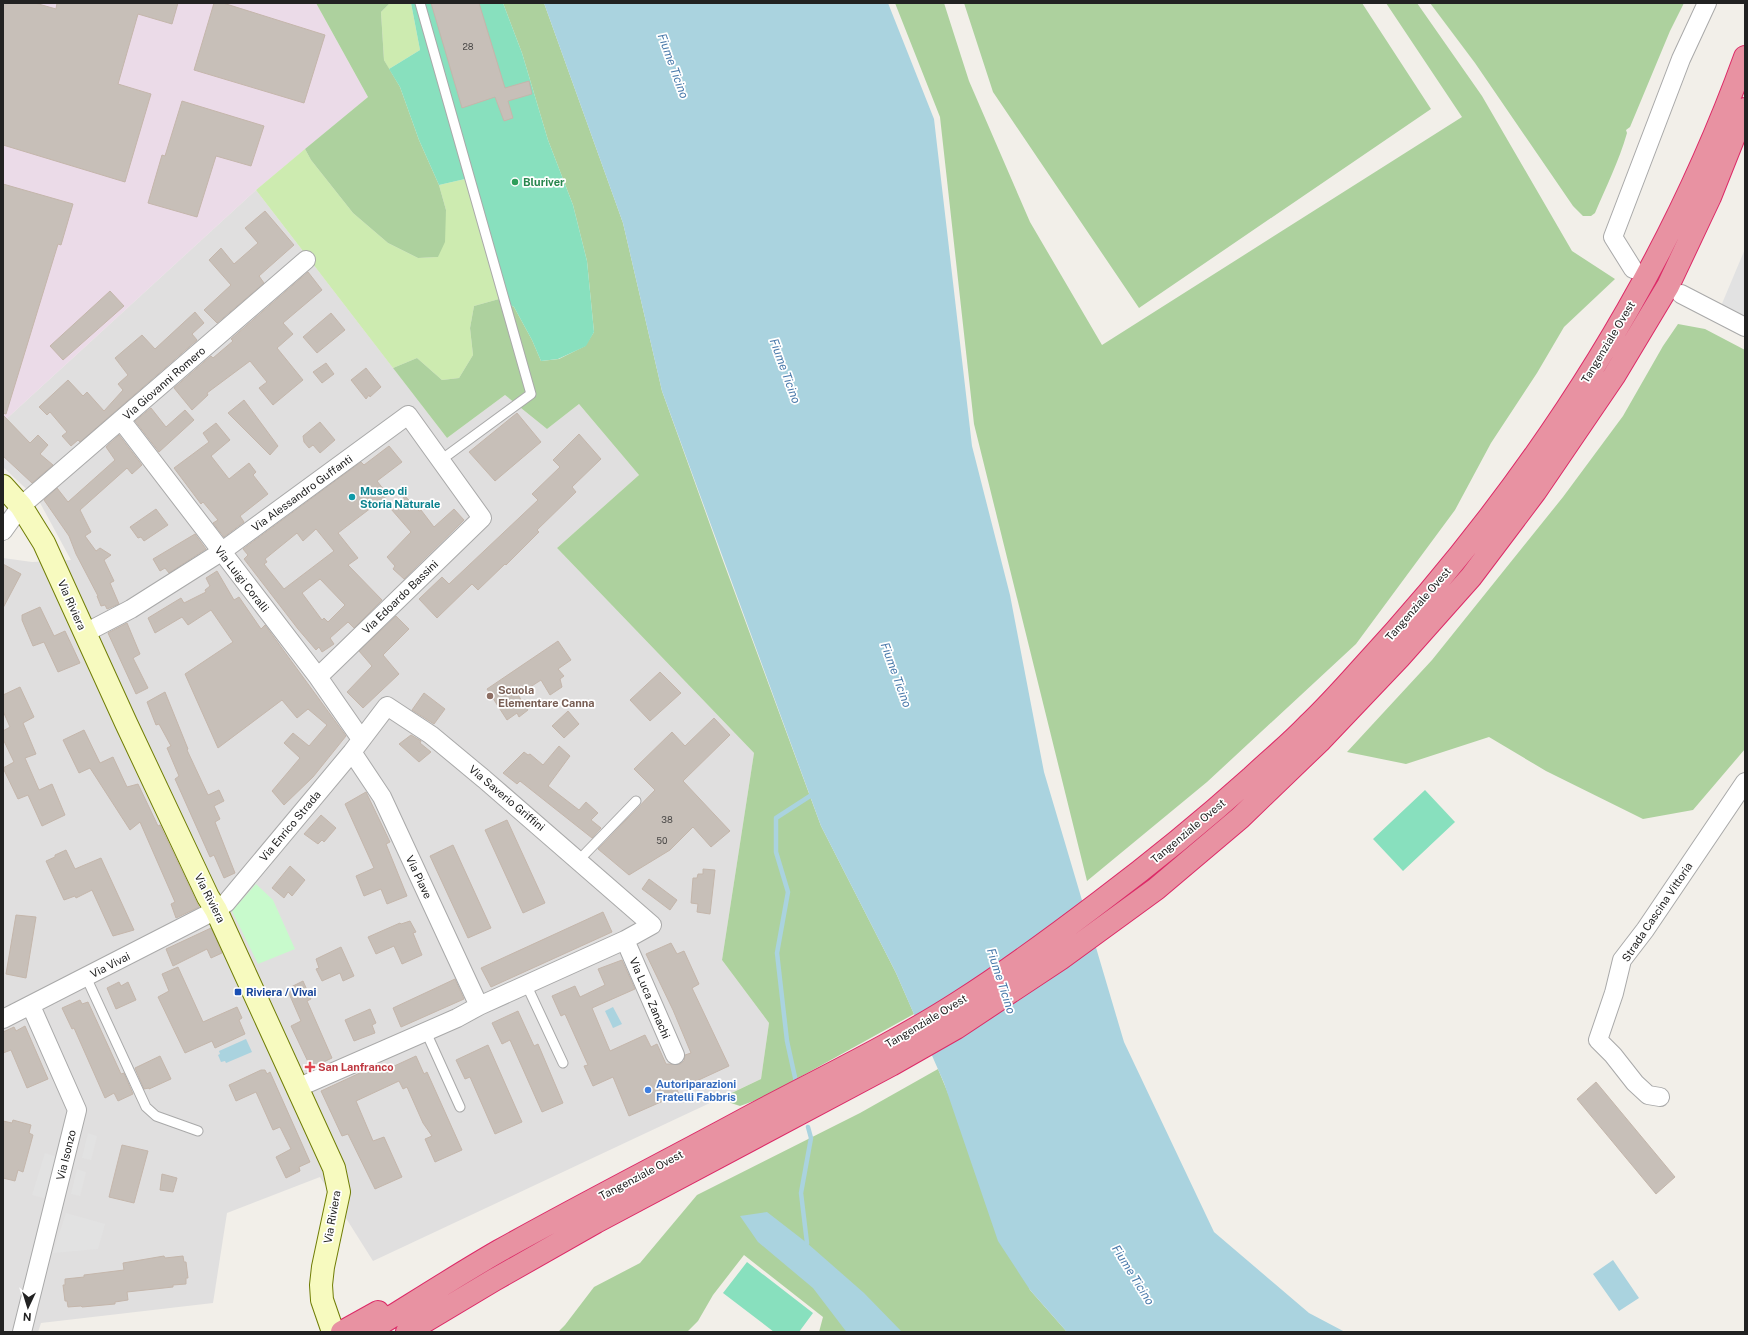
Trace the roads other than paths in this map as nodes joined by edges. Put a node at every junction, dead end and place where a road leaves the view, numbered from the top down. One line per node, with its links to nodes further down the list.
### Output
1 (420, 3): 10 (lane)
2 (1707, 3): 6 (street)
3 (1745, 57): 33 (highway, Tangenziale Ovest)
4 (1745, 109): 33 (highway, Tangenziale Ovest)
5 (306, 260): 9 (street, Via Giovanni Romero)
6 (1633, 269)
7 (1681, 294): 8 (street)
8 (1745, 327)
9 (121, 420): 12 (street, Via Giovanni Romero); 15 (street, Via Luigi Coralli)
10 (441, 460): 13 (street, Via Alessandro Guffanti); 15 (street, Via Alessandro Guffanti)
11 (3, 486): 12 (street, Via Riviera)
12 (21, 506): 14 (street, Via Giovanni Romero); 16 (street, Via Riviera)
13 (482, 518): 17 (street, Via Edoardo Bassini)
14 (3, 531)
15 (221, 552): 16 (street, Via Alessandro Guffanti); 17 (street, Via Luigi Coralli)
16 (85, 633): 22 (street, Via Riviera)
17 (318, 677): 18 (street, Via Luigi Coralli)
18 (357, 746): 21 (street, Via Saverio Griffini); 22 (street, Via Enrico Strada); 27 (street, Via Piave)
19 (1745, 782): 34 (street, Strada Cascina Vittoria)
20 (636, 801): 21 (lane)
21 (579, 860): 23 (street, Via Saverio Griffini)
22 (216, 910): 24 (street, Via Vivai); 32 (street, Via Riviera)
23 (625, 940): 25 (street); 30 (street, Via Luca Zanachi)
24 (86, 977): 26 (street, Via Vivai); 36 (lane)
25 (526, 984): 27 (street); 31 (lane)
26 (31, 1006): 28 (street, Via Vivai); 40 (street, Via Isonzo)
27 (479, 1006): 29 (street)
28 (3, 1019)
29 (426, 1032): 32 (street); 35 (lane)
30 (675, 1055)
31 (563, 1063)
32 (297, 1088): 39 (street, Via Riviera)
33 (814, 1094): 37 (highway, Tangenziale Ovest); 38 (highway, Tangenziale Ovest)
34 (1660, 1097)
35 (460, 1107)
36 (198, 1131)
37 (494, 1254): 39 (highway); 41 (highway, Tangenziale Ovest)
38 (494, 1280): 42 (highway, Tangenziale Ovest); 43 (highway)
39 (337, 1330)
40 (22, 1332)
41 (367, 1332)
42 (407, 1332)
43 (422, 1332)

